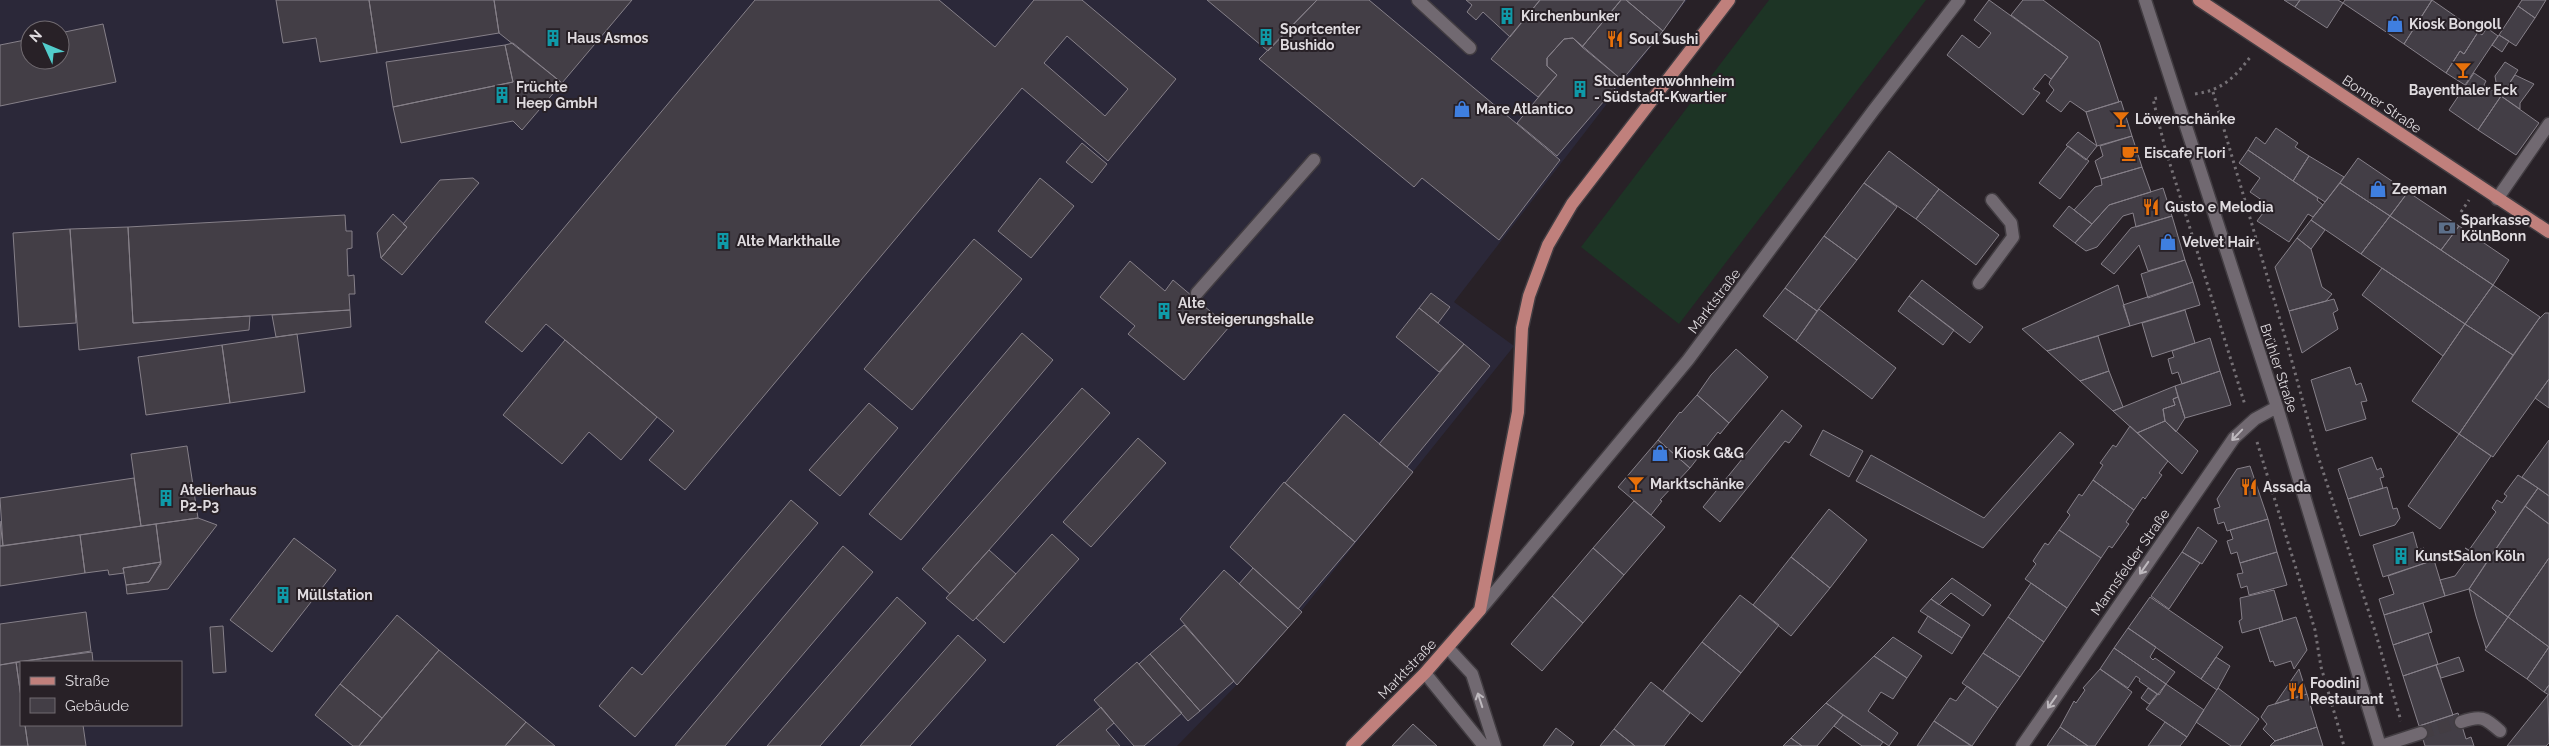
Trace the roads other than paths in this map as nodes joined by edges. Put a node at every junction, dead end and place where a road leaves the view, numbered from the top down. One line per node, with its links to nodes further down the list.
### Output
1 (1418, 0): 6 (street)
2 (1729, 0): 15 (main road, Marktstraße)
3 (1960, 0): 15 (street, Marktstraße)
4 (2145, 0): 14 (street, Brühler Straße)
5 (2200, 0): 9 (main road, Bonner Straße)
6 (1470, 48)
7 (2549, 124): 9 (street)
8 (1314, 160): 13 (street)
9 (2497, 199): 11 (main road, Bonner Straße)
10 (1992, 200): 12 (street)
11 (2549, 232)
12 (1979, 283)
13 (1197, 292)
14 (2277, 408): 24 (street, Mannsfelder Straße, one-way to 24); 25 (street, Brühler Straße)
15 (1480, 610): 16 (main road, Marktstraße)
16 (1448, 648): 17 (main road, Marktstraße); 23 (street, one-way to 16)
17 (1425, 673): 21 (main road, Marktstraße); 22 (street)
18 (2461, 722): 19 (street)
19 (2500, 730)
20 (2421, 734): 25 (street)
21 (1352, 746)
22 (1484, 746)
23 (1495, 746)
24 (2022, 746)
25 (2380, 746)

